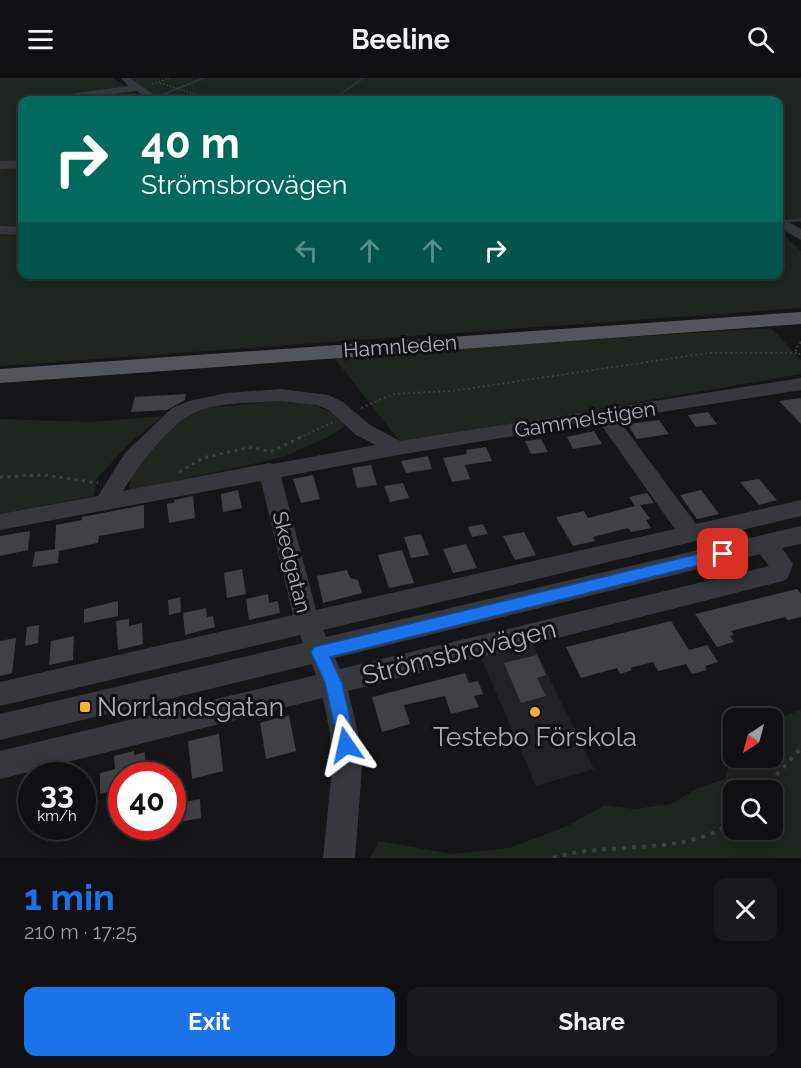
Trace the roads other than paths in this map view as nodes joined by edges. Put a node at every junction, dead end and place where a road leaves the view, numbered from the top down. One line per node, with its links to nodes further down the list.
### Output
1 (124, 78): 2 (street)
2 (135, 88): 3 (street); 4 (street)
3 (78, 96)
4 (150, 96)
5 (18, 164): 6 (street)
6 (0, 165)
7 (0, 230): 8 (street)
8 (18, 231)
9 (801, 318): 10 (main road, Hamnleden)
10 (0, 376)
11 (801, 384): 12 (street, Gammelstigen)
12 (604, 416): 13 (street, Gammelstigen); 18 (street)
13 (398, 448): 14 (street, Gammelstigen); 15 (street)
14 (269, 470): 15 (street, Gammelstigen); 21 (street, Skedgatan)
15 (109, 494): 17 (street, Gammelstigen)
16 (801, 508): 18 (street)
17 (0, 522)
18 (690, 533): 21 (street)
19 (801, 535): 20 (street, Strömsbrovägen)
20 (765, 544): 22 (street, Strömsbrovägen); 23 (street, Strömsbrovägen)
21 (308, 622): 22 (street, Skedgatan); 24 (street)
22 (320, 652): 23 (street, Skedgatan); 25 (street, Strömsbrovägen)
23 (333, 683): 26 (street, Strömsbrovägen); 27 (street, Skedgatan)
24 (0, 694)
25 (0, 727)
26 (0, 765)
27 (339, 858)

